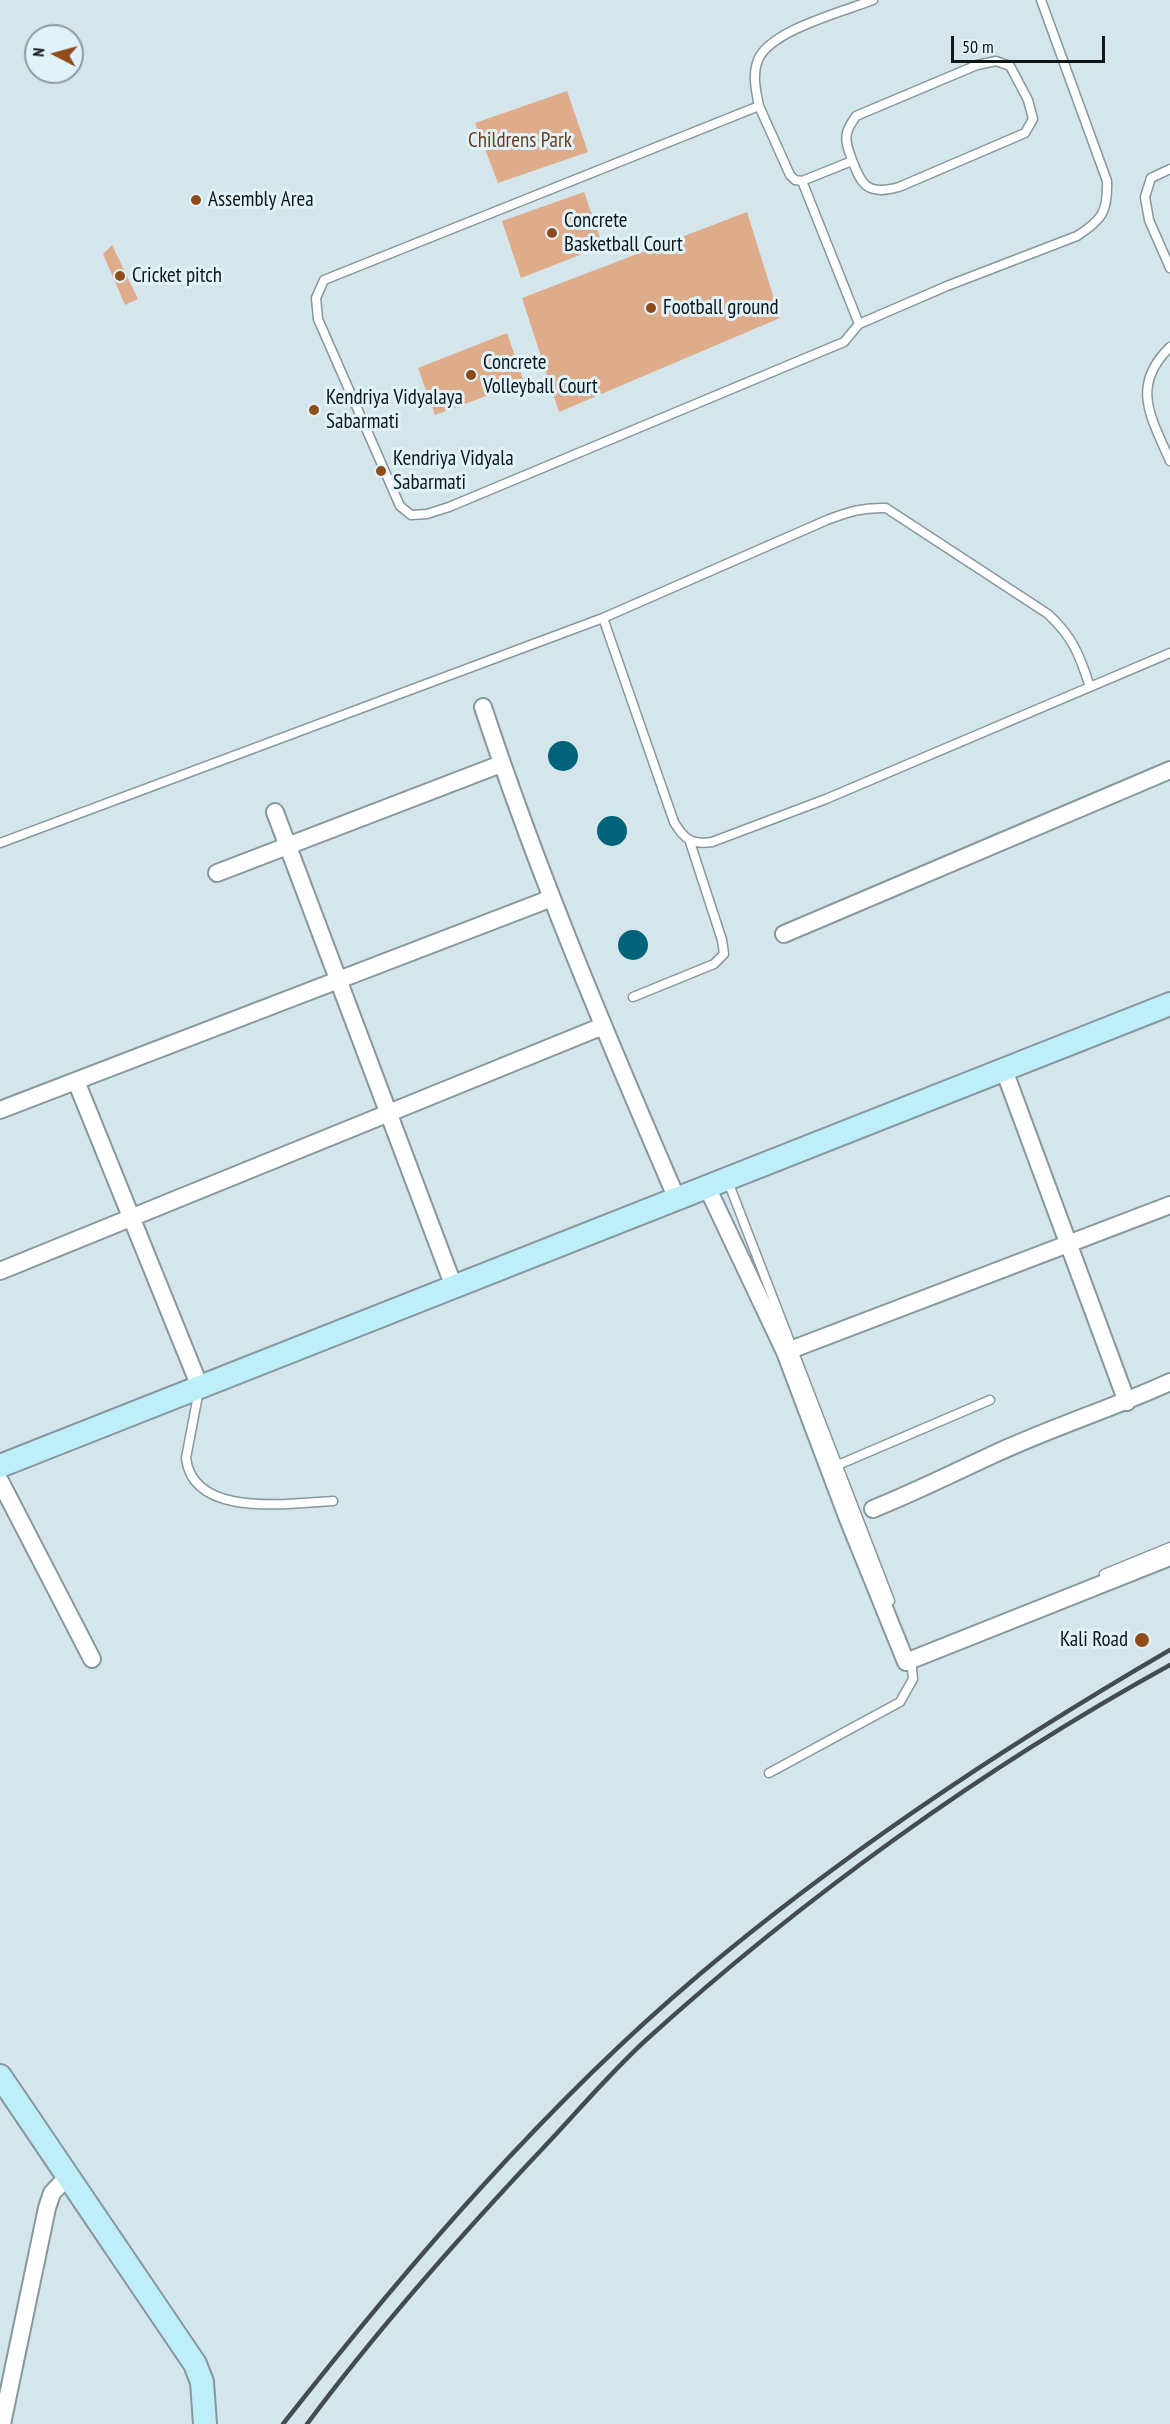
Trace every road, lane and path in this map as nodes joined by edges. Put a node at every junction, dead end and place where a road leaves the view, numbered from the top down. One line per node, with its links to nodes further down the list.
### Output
1 (873, 0): 3 (lane)
2 (1041, 0): 8 (lane)
3 (759, 106): 6 (lane); 8 (lane)
4 (852, 161): 4 (lane); 6 (lane)
5 (1170, 169): 7 (lane)
6 (802, 181): 8 (lane)
7 (1170, 268)
8 (859, 324)
9 (1170, 347): 10 (lane)
10 (1170, 461)
11 (603, 618): 13 (lane); 18 (lane); 19 (lane)
12 (1170, 653): 13 (lane)
13 (1090, 687): 18 (lane)
14 (483, 707): 15 (street)
15 (501, 764): 20 (street); 22 (street)
16 (1170, 770): 23 (street)
17 (275, 812): 20 (street)
18 (690, 842): 25 (lane)
19 (0, 843)
20 (287, 846): 21 (street); 24 (street)
21 (217, 873)
22 (552, 898): 24 (street); 27 (street)
23 (784, 934)
24 (337, 981): 29 (street); 31 (street)
25 (633, 997)
26 (1170, 1004): 28 (main road)
27 (603, 1026): 31 (street); 33 (street)
28 (1004, 1070): 32 (main road); 36 (street)
29 (75, 1081): 30 (street); 35 (street)
30 (0, 1110)
31 (389, 1114): 35 (street); 38 (street)
32 (717, 1183): 33 (main road); 39 (street)
33 (677, 1199): 38 (main road)
34 (1170, 1205): 36 (street)
35 (132, 1219): 37 (street); 41 (street)
36 (1070, 1245): 39 (street); 43 (street)
37 (0, 1271)
38 (454, 1287): 41 (main road)
39 (789, 1351): 44 (lane); 51 (street)
40 (1170, 1382): 43 (street)
41 (200, 1387): 45 (main road); 47 (lane)
42 (990, 1400): 44 (lane)
43 (1127, 1402): 48 (street)
44 (838, 1465): 51 (lane)
45 (0, 1466)
46 (0, 1480): 52 (street)
47 (333, 1501)
48 (873, 1509)
49 (1170, 1547): 51 (lane)
50 (1170, 1557): 51 (street)
51 (911, 1657): 53 (lane)
52 (92, 1659)
53 (769, 1773)
54 (0, 2076): 55 (main road)
55 (69, 2175): 56 (street); 57 (main road)
56 (2, 2424)
57 (204, 2424)

